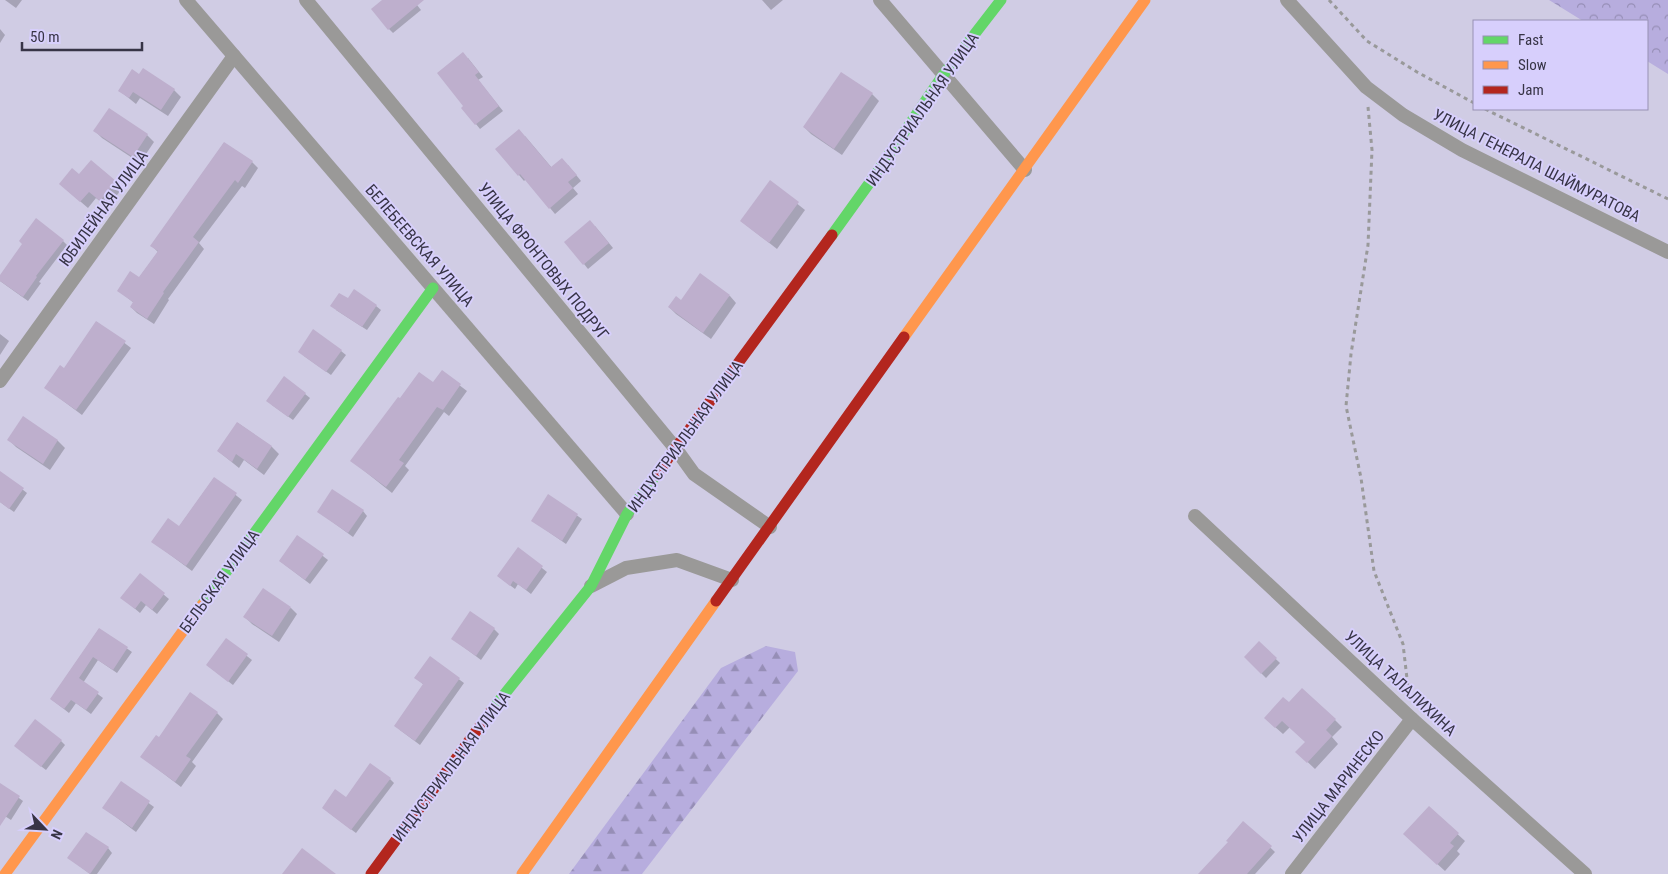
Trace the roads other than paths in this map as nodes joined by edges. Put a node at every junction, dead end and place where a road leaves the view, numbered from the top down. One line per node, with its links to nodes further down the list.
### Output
1 (186, 0): 7 (street, БЕЛЕБЕЕВСКАЯ УЛИЦА)
2 (306, 0): 13 (street, УЛИЦА ФРОНТОВЫХ ПОДРУГ)
3 (880, 0): 8 (street)
4 (1001, 0): 8 (street, ИНДУСТРИАЛЬНАЯ УЛИЦА)
5 (1145, 0): 9 (street)
6 (1287, 0): 10 (street, УЛИЦА ГЕНЕРАЛА ШАЙМУРАТОВА)
7 (234, 56): 11 (street, БЕЛЕБЕЕВСКАЯ УЛИЦА); 12 (street, ЮБИЛЕЙНАЯ УЛИЦА)
8 (943, 75): 9 (street); 13 (street, ИНДУСТРИАЛЬНАЯ УЛИЦА)
9 (1024, 170): 16 (street)
10 (1668, 252)
11 (433, 288): 14 (street, БЕЛЕБЕЕВСКАЯ УЛИЦА); 20 (street, БЕЛЬСКАЯ УЛИЦА)
12 (0, 381)
13 (676, 449): 14 (street, ИНДУСТРИАЛЬНАЯ УЛИЦА); 16 (street, УЛИЦА ФРОНТОВЫХ ПОДРУГ)
14 (627, 514): 18 (street, ИНДУСТРИАЛЬНАЯ УЛИЦА)
15 (1195, 516): 19 (street, УЛИЦА ТАЛАЛИХИНА)
16 (770, 527): 17 (street)
17 (732, 580): 18 (street); 22 (street)
18 (591, 586): 21 (street, ИНДУСТРИАЛЬНАЯ УЛИЦА)
19 (1412, 719): 23 (street, УЛИЦА МАРИНЕСКО); 24 (street, УЛИЦА ТАЛАЛИХИНА)
20 (5, 874)
21 (371, 874)
22 (522, 874)
23 (1292, 874)
24 (1585, 874)

